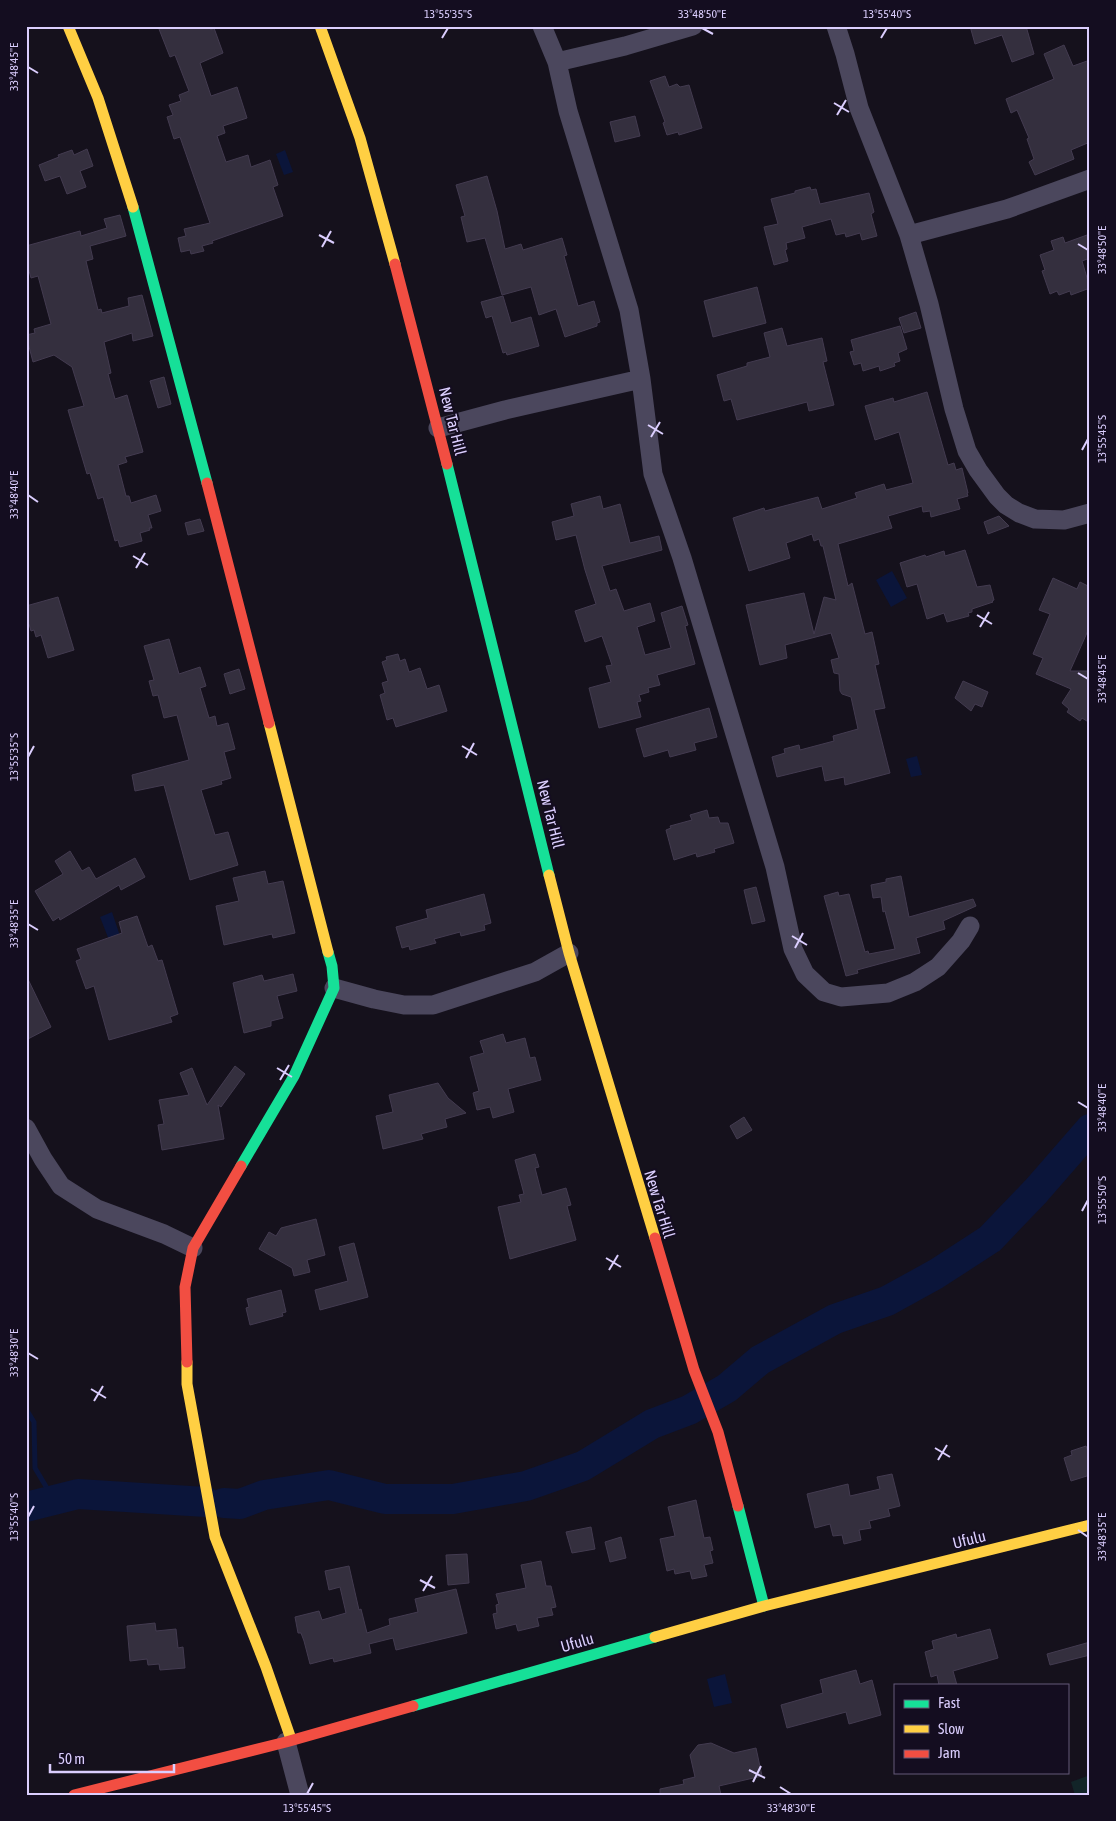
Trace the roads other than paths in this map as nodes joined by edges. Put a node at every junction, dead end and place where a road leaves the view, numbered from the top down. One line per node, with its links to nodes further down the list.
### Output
1 (68, 26): 14 (street)
2 (320, 26): 10 (street, New Tar Hill)
3 (542, 26): 6 (street)
4 (693, 26): 6 (street)
5 (836, 26): 8 (street)
6 (557, 62): 9 (street)
7 (1090, 179): 8 (street)
8 (909, 235): 11 (street)
9 (641, 379): 10 (street); 12 (street)
10 (438, 428): 13 (street, New Tar Hill)
11 (1090, 513)
12 (970, 926)
13 (569, 953): 14 (street); 18 (street, New Tar Hill)
14 (334, 988): 16 (street)
15 (26, 1128): 16 (street)
16 (193, 1248): 19 (street)
17 (1090, 1525): 18 (street, Ufulu)
18 (764, 1606): 19 (street, Ufulu)
19 (288, 1741): 20 (street, Ufulu); 21 (street)
20 (74, 1795)
21 (300, 1795)

